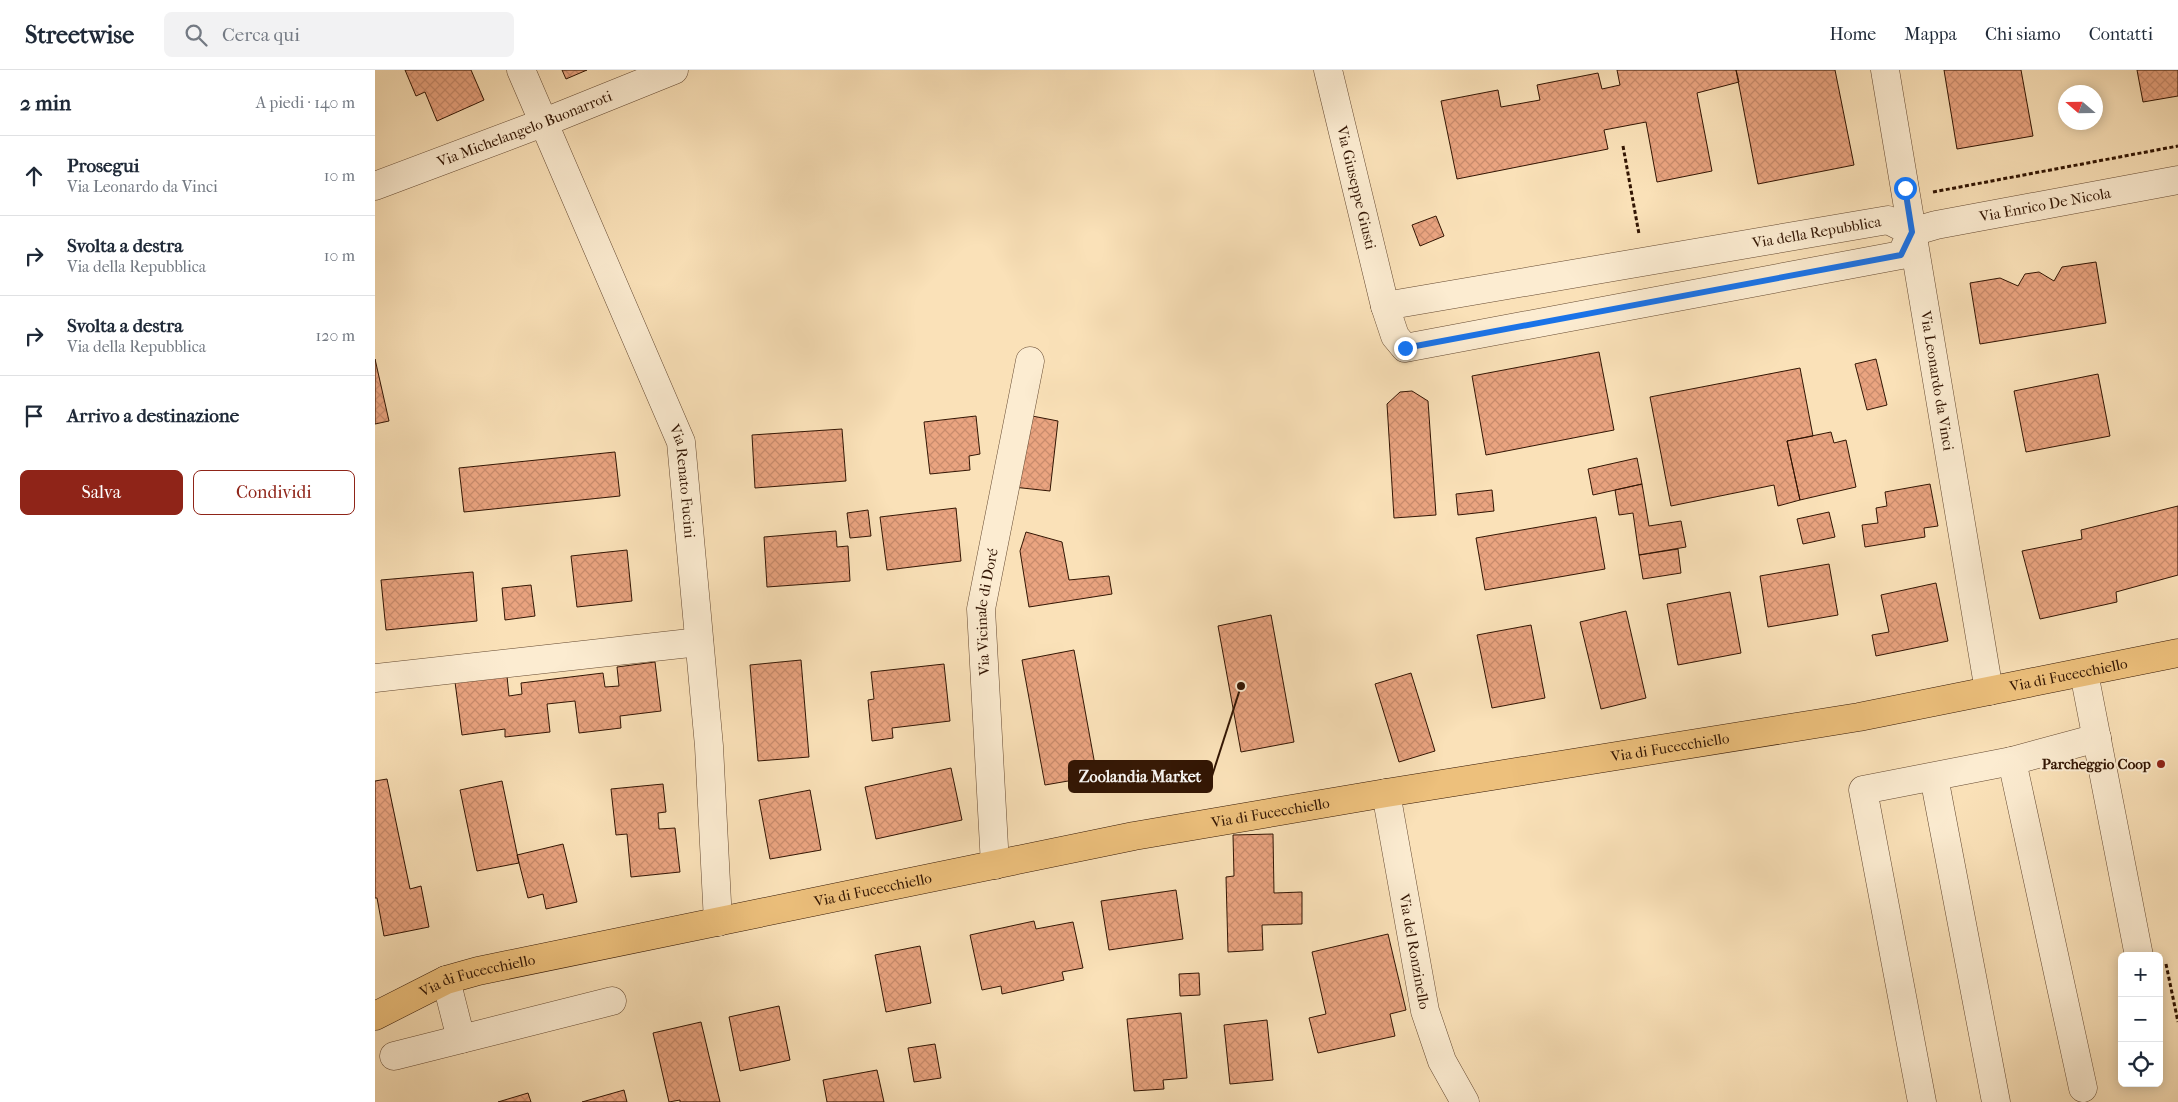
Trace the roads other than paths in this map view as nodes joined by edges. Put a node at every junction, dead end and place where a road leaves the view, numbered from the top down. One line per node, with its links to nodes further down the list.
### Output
1 (521, 70): 5 (street, Via Renato Fucini)
2 (674, 70): 5 (street, Via Michelangelo Buonarroti)
3 (1328, 70): 9 (street, Via Giuseppe Giusti)
4 (1885, 70): 8 (street, Via Leonardo da Vinci)
5 (545, 122): 7 (street, Via Michelangelo Buonarroti); 11 (street, Via Renato Fucini)
6 (2178, 180): 8 (street, Via Enrico De Nicola)
7 (375, 186)
8 (1912, 232): 9 (street, Via della Repubblica); 9 (street); 15 (street, Via Leonardo da Vinci)
9 (1385, 306)
10 (1029, 361): 20 (street, Via Vicinale di Doré)
11 (699, 642): 14 (street); 21 (street, Via Renato Fucini)
12 (2178, 653): 13 (main road, Via di Fucecchiello)
13 (2084, 673): 15 (main road, Via di Fucecchiello); 16 (street)
14 (375, 678)
15 (1989, 691): 19 (main road, Via di Fucecchiello)
16 (2097, 738): 17 (street); 22 (street)
17 (2012, 761): 18 (street); 28 (street)
18 (1934, 777): 30 (street); 31 (street)
19 (1386, 793): 20 (main road, Via di Fucecchiello); 29 (street, Via del Ronzinello)
20 (995, 866): 21 (main road, Via di Fucecchiello)
21 (718, 922): 23 (main road, Via di Fucecchiello)
22 (2138, 952)
23 (446, 980): 25 (main road, Via di Fucecchiello); 26 (street)
24 (612, 1001): 26 (street)
25 (375, 1016)
26 (461, 1039): 27 (street)
27 (394, 1056)
28 (2083, 1088)
29 (1465, 1102)
30 (1922, 1102)
31 (1997, 1102)

